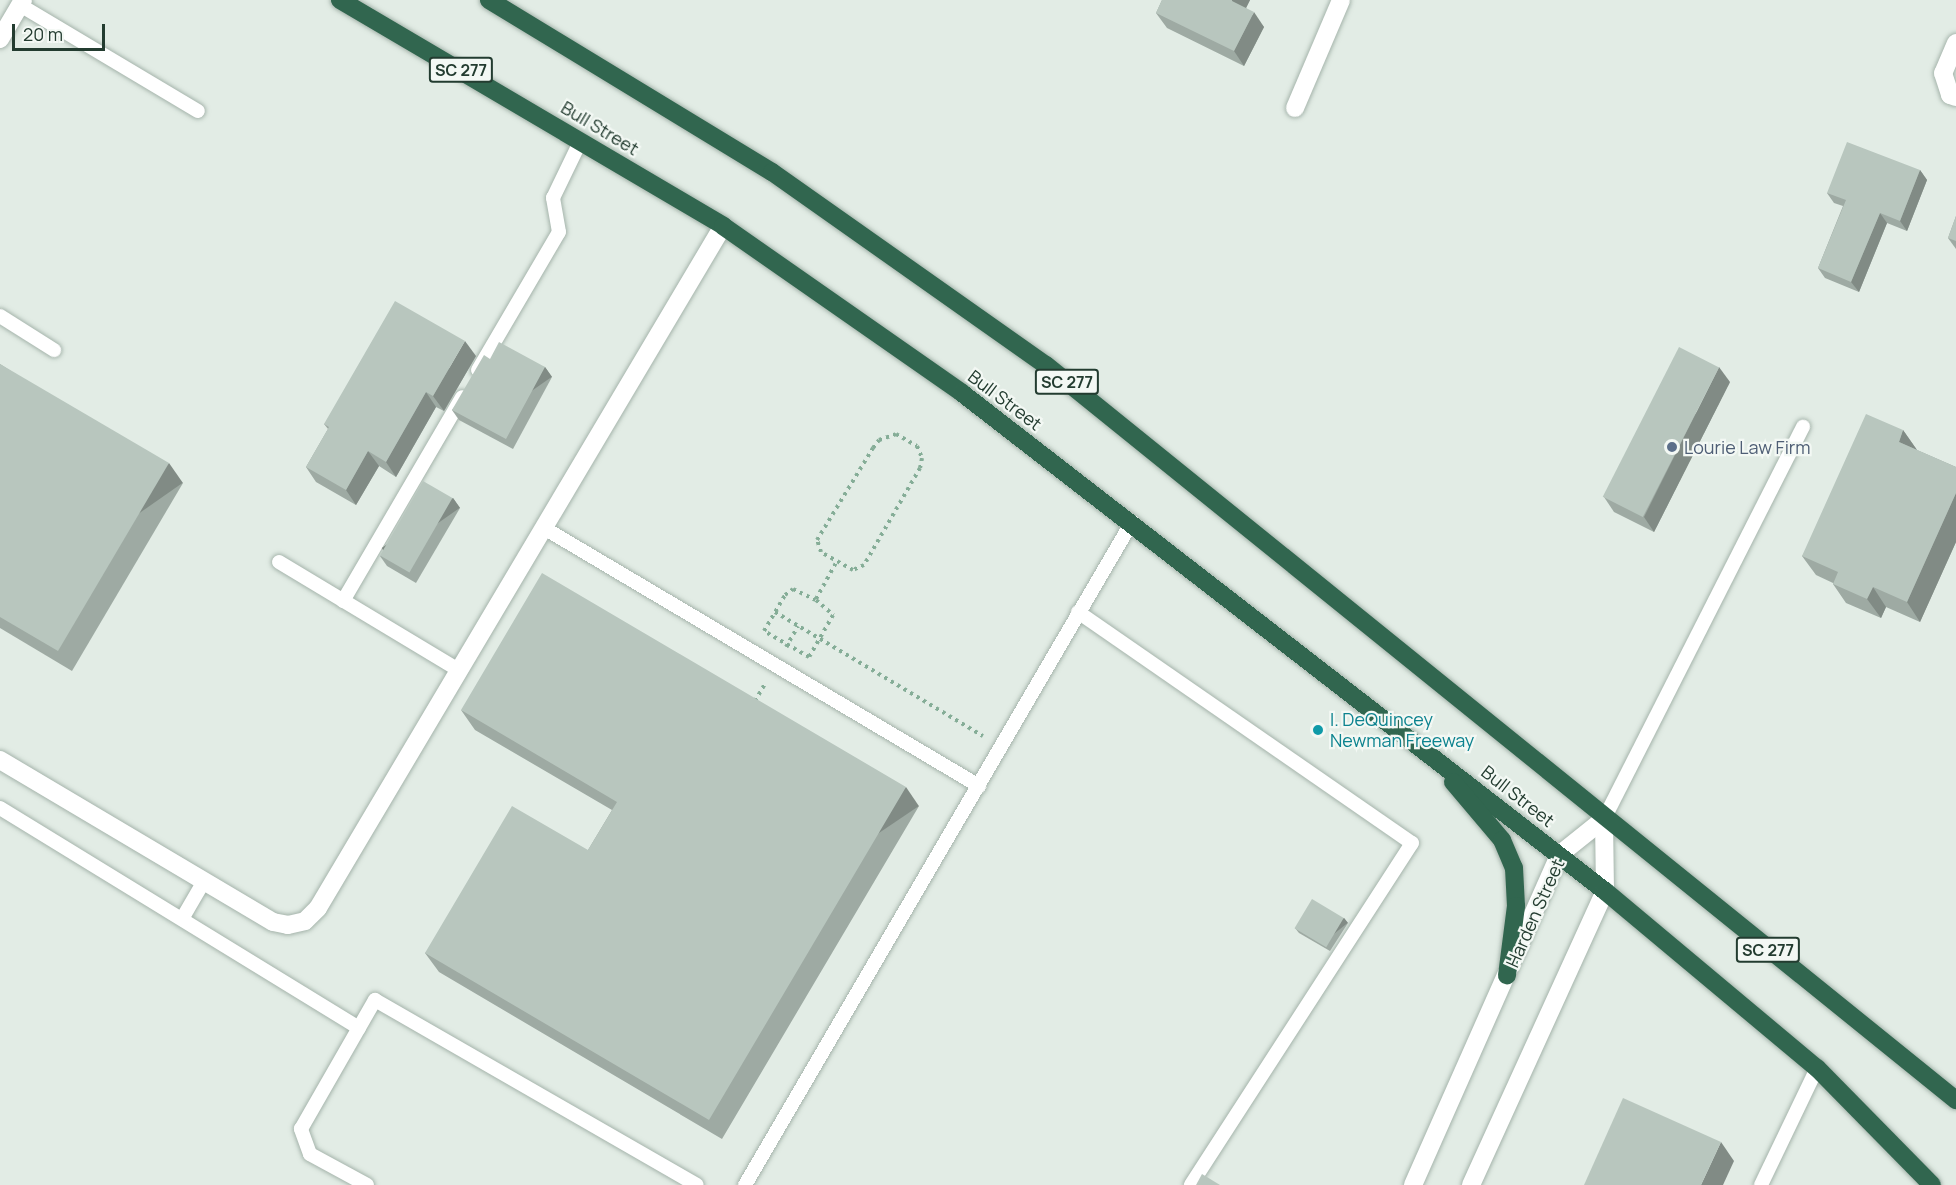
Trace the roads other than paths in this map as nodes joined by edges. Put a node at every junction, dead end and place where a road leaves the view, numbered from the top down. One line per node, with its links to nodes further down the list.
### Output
1 (340, 0): 10 (highway, Bull Street / SC 277)
2 (489, 0): 25 (highway, Bull Street / SC 277)
3 (1341, 0): 8 (street)
4 (22, 2): 5 (street); 9 (lane)
5 (0, 39)
6 (1956, 43): 7 (street)
7 (1956, 96)
8 (1295, 108)
9 (198, 111)
10 (581, 140): 11 (highway, Bull Street / SC 277); 18 (lane)
11 (723, 226): 15 (highway, Bull Street / SC 277); 16 (street)
12 (0, 316): 13 (lane)
13 (54, 350)
14 (1803, 428): 25 (lane)
15 (1132, 522): 19 (lane); 21 (highway, Bull Street / SC 277)
16 (544, 528): 20 (street); 23 (lane)
17 (279, 562): 18 (lane)
18 (343, 601): 20 (lane)
19 (1078, 612): 23 (lane); 37 (lane)
20 (459, 670): 27 (street)
21 (1429, 753): 26 (highway, Bull Street / SC 277); 30 (highway)
22 (0, 760): 27 (street)
23 (979, 786): 36 (lane)
24 (0, 808): 29 (lane)
25 (1604, 819): 26 (street, Harden Street); 28 (street); 33 (highway, SC 277)
26 (1559, 855): 28 (highway, Bull Street / SC 277); 30 (street, Harden Street)
27 (204, 881): 29 (lane)
28 (1605, 891): 32 (highway, SC 277); 39 (street)
29 (182, 919): 31 (lane)
30 (1507, 975): 38 (street, Harden Street)
31 (359, 1028): 34 (lane); 35 (lane)
32 (1817, 1068): 40 (lane); 41 (highway, SC 277)
33 (1956, 1100)
34 (367, 1185)
35 (697, 1185)
36 (745, 1185)
37 (1191, 1185)
38 (1413, 1185)
39 (1471, 1185)
40 (1761, 1185)
41 (1932, 1185)

